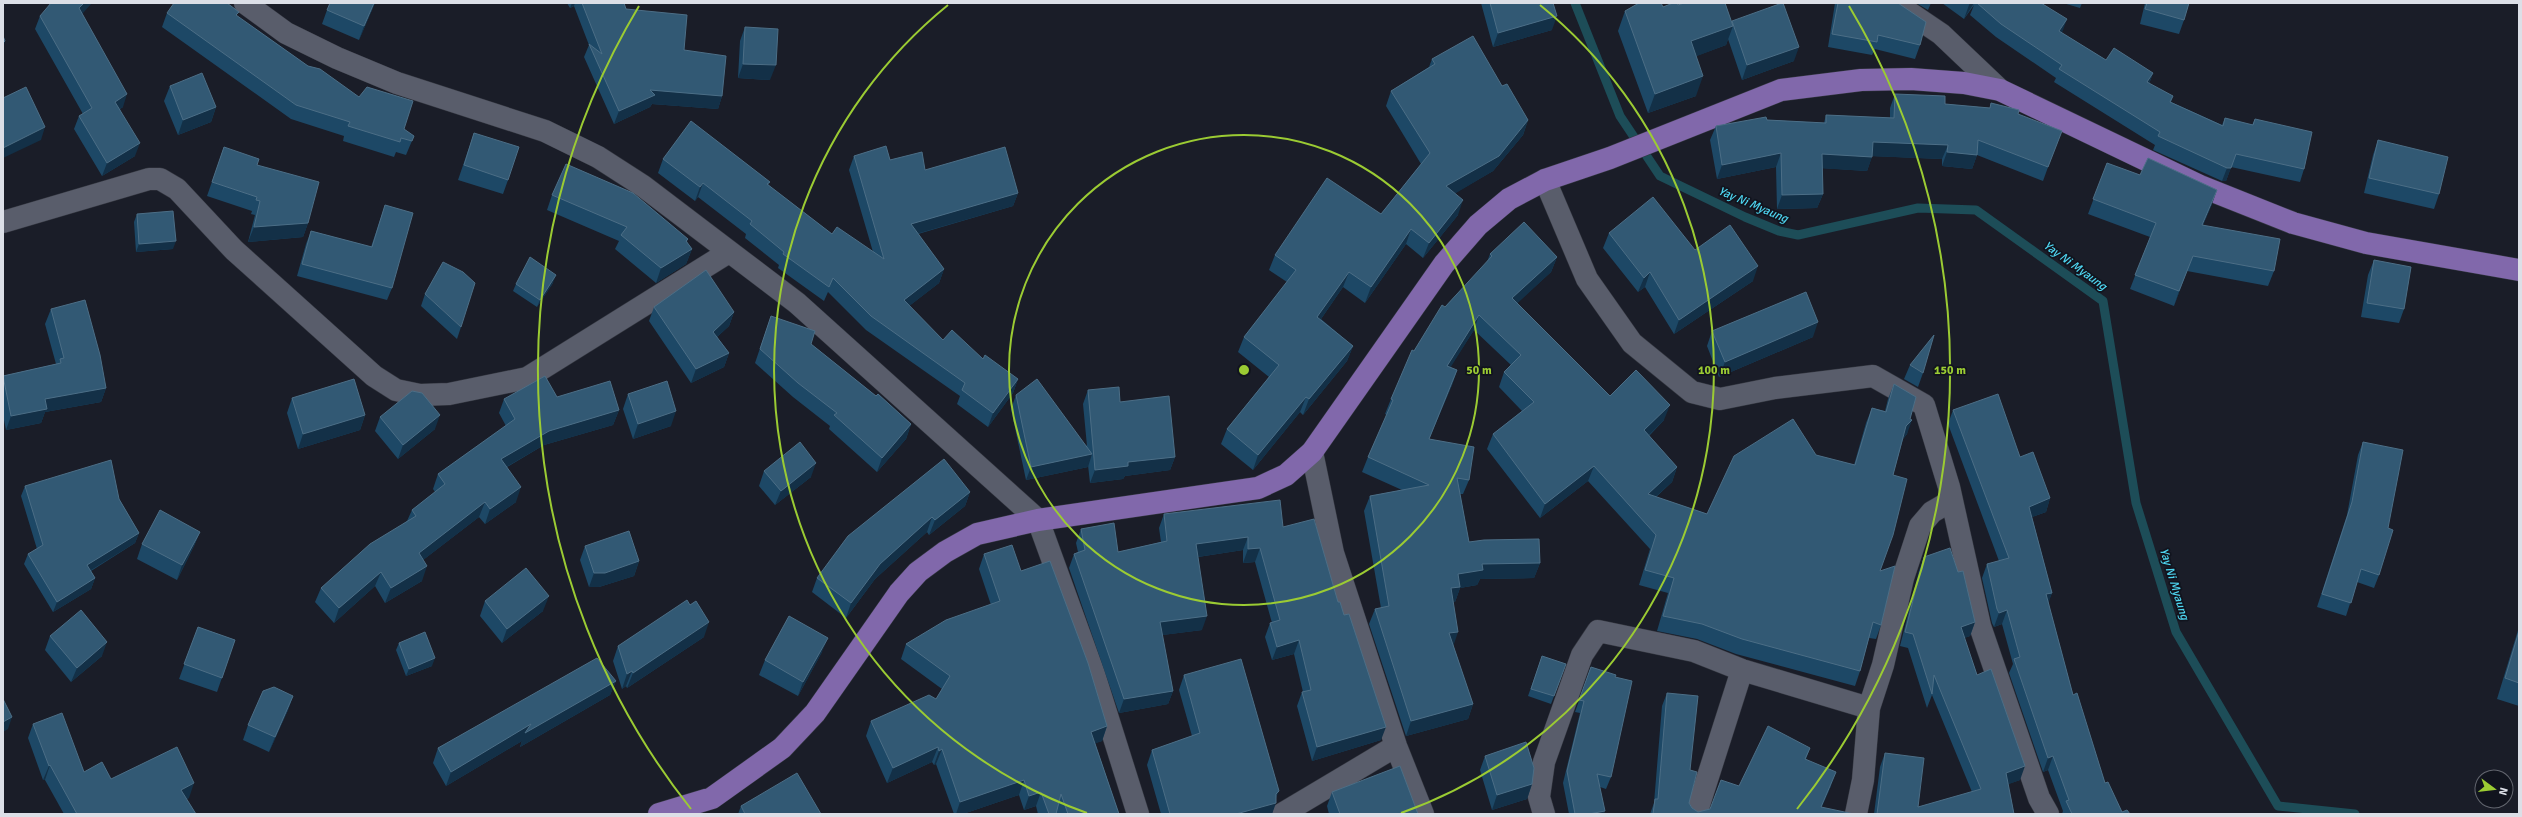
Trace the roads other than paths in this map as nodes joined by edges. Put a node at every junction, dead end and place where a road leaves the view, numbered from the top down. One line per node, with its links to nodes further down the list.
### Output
1 (245, 3): 6 (street)
2 (1894, 3): 3 (street)
3 (2000, 90): 4 (main road); 7 (main road)
4 (1546, 180): 8 (main road); 9 (street)
5 (3, 222): 6 (street)
6 (729, 252): 10 (street)
7 (2519, 270)
8 (1312, 452): 10 (main road); 13 (street)
9 (1951, 501): 12 (street); 21 (street)
10 (1038, 520): 14 (main road); 15 (street)
11 (1742, 670): 12 (street); 18 (street); 19 (street)
12 (1869, 708): 20 (street)
13 (1396, 746): 16 (street); 17 (street)
14 (666, 813)
15 (1138, 814)
16 (1282, 814)
17 (1423, 814)
18 (1544, 814)
19 (1696, 814)
20 (1856, 814)
21 (2048, 814)

